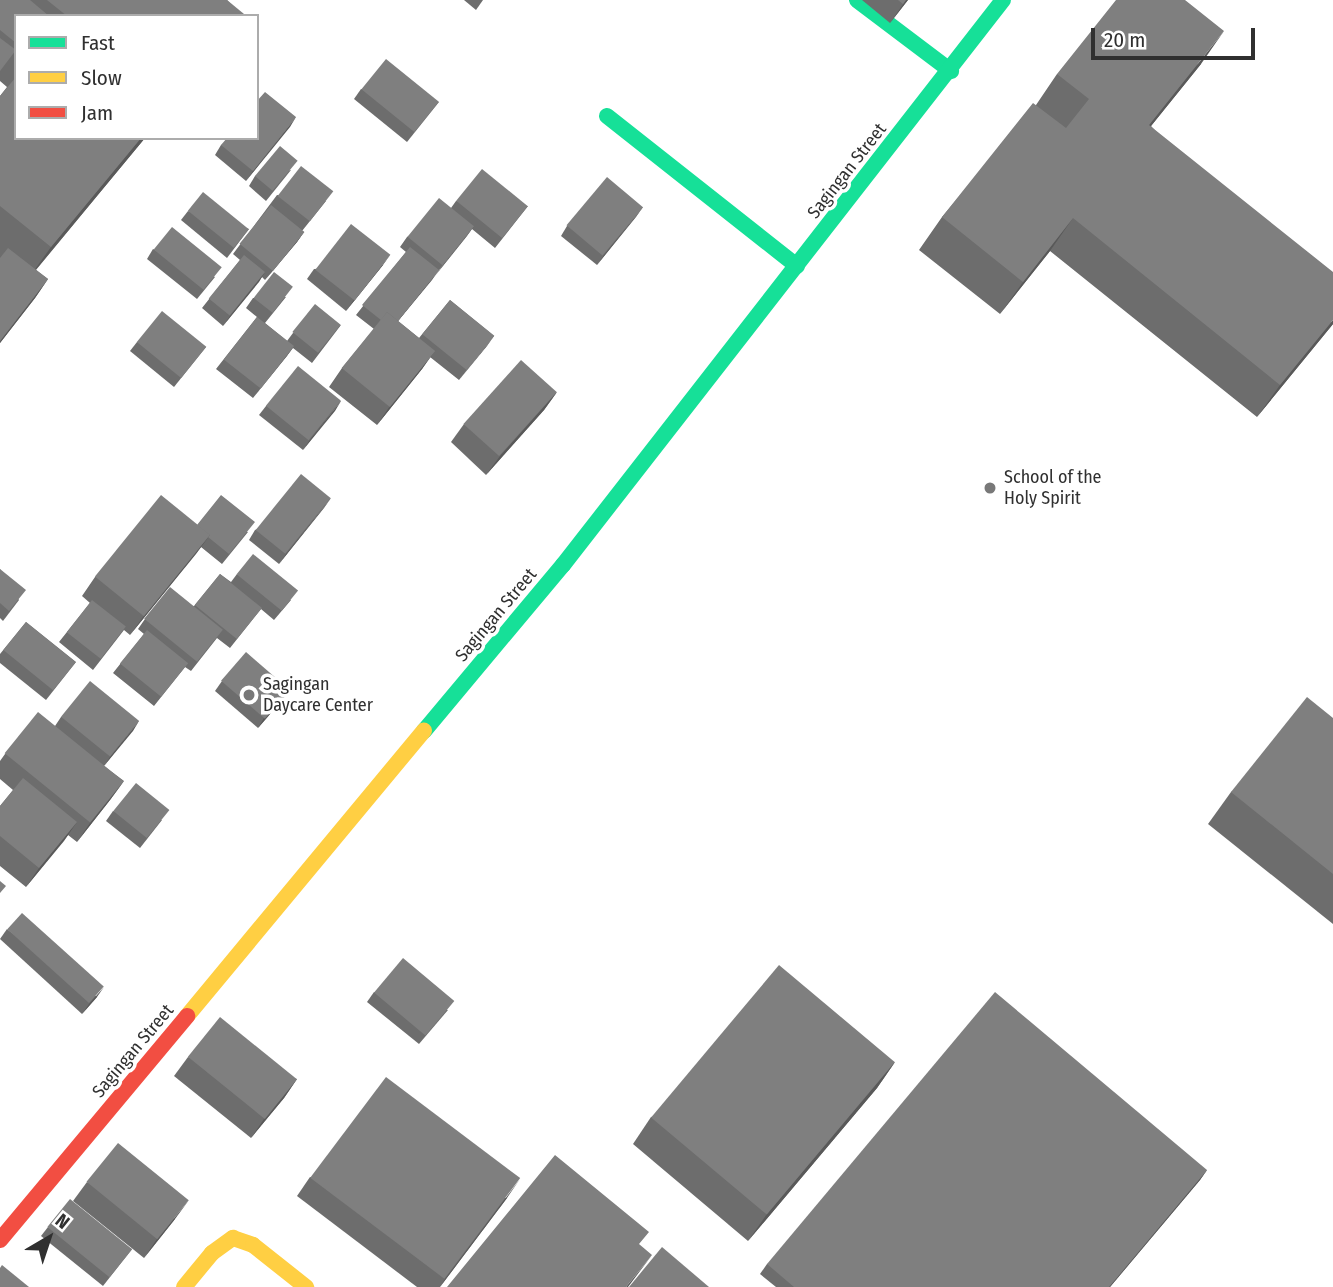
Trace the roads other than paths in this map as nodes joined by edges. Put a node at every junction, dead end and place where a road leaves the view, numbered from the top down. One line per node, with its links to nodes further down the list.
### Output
1 (857, 0): 3 (main road)
2 (1003, 0): 3 (main road, Sagingan Street)
3 (951, 71): 5 (main road, Sagingan Street)
4 (607, 116): 5 (main road)
5 (797, 266): 6 (main road, Sagingan Street)
6 (0, 1240)
7 (184, 1287): 8 (main road)
8 (306, 1287)

